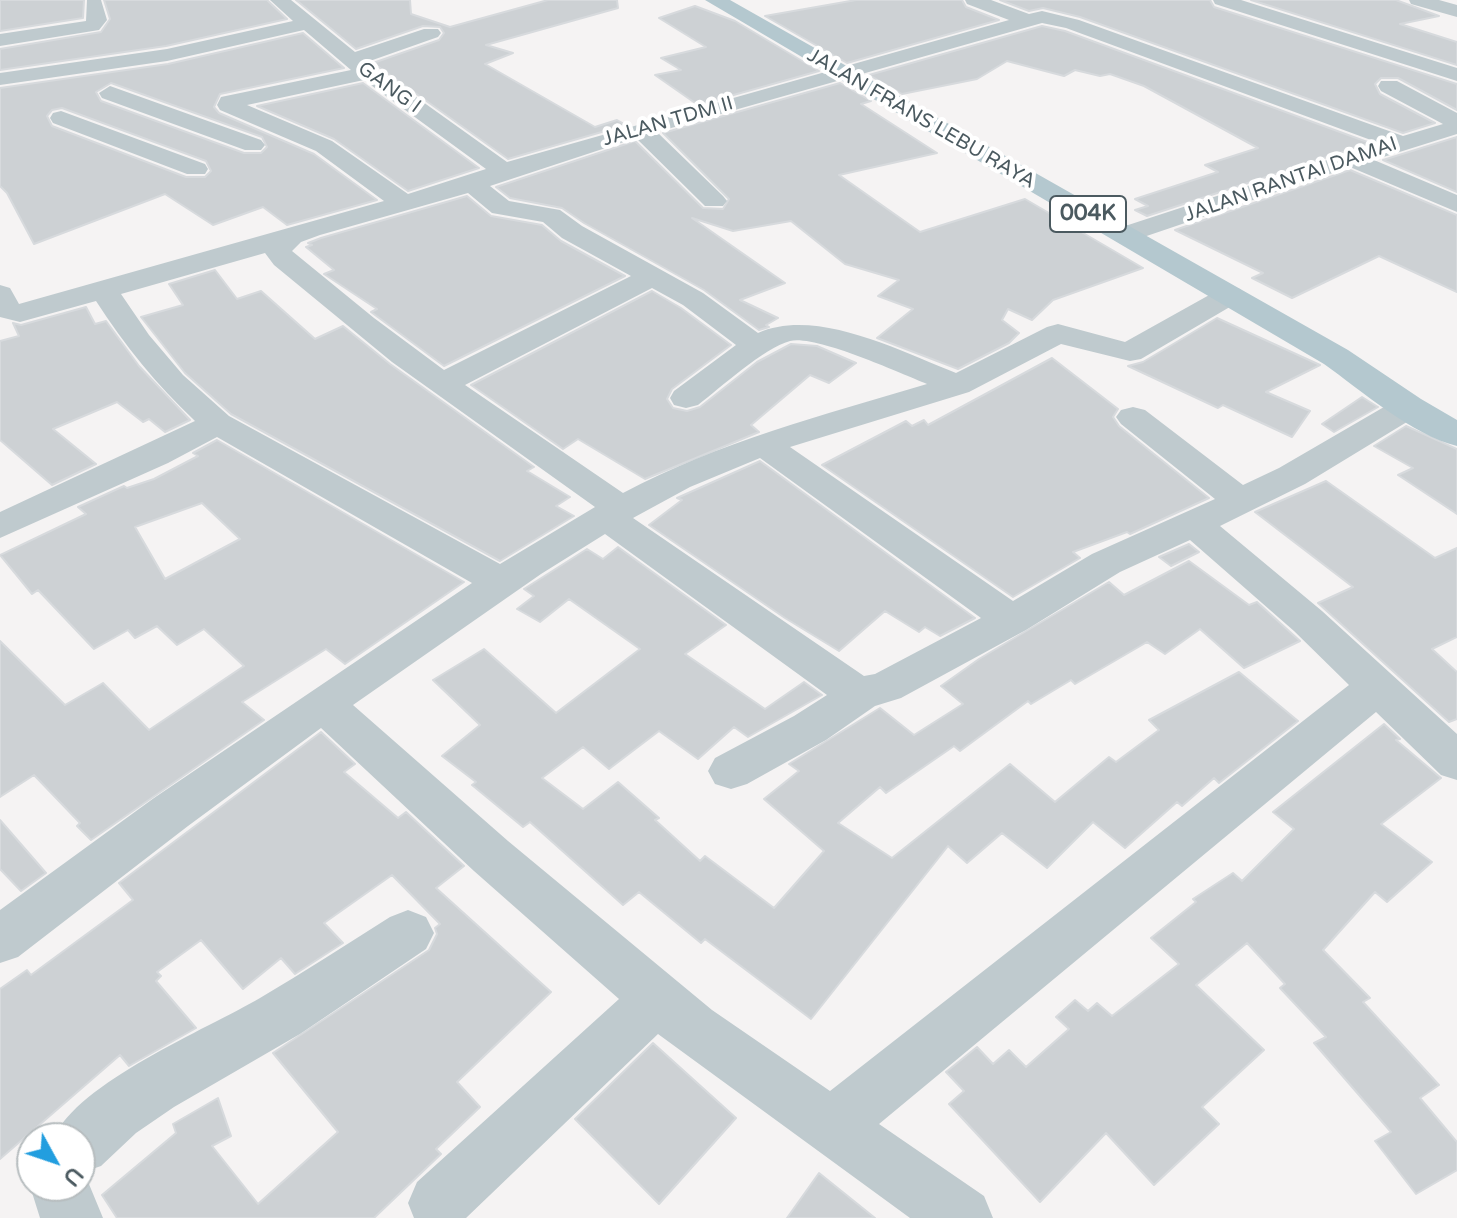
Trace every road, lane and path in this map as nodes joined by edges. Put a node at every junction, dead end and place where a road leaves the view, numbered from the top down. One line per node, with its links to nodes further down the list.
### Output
1 (715, 0): 14 (main road, JALAN FRANS LEBU RAYA / 004K)
2 (974, 0): 9 (street)
3 (1222, 0): 16 (street)
4 (1418, 0): 7 (street)
5 (94, 3): 12 (street)
6 (1069, 6): 9 (street, JALAN TDM II)
7 (1457, 11)
8 (292, 13): 10 (street); 13 (street, GANG I); 15 (street)
9 (1034, 18): 14 (street, JALAN TDM II); 27 (street)
10 (175, 32)
11 (431, 33): 13 (street)
12 (0, 40)
13 (360, 66): 21 (street); 31 (street, GANG I)
14 (844, 73): 25 (street, JALAN TDM II); 35 (main road, JALAN FRANS LEBU RAYA / 004K)
15 (32, 75): 17 (street); 20 (street)
16 (1457, 75)
17 (0, 79)
18 (1389, 86): 24 (street)
19 (110, 93): 23 (street)
20 (44, 96)
21 (229, 102): 23 (street); 33 (street)
22 (61, 118): 26 (street)
23 (181, 118): 26 (street); 28 (street)
24 (1457, 125): 27 (street, JALAN RANTAI DAMAI)
25 (641, 130): 31 (street, JALAN TDM II); 32 (street)
26 (119, 140): 30 (street)
27 (1401, 143): 29 (street, JALAN RANTAI DAMAI)
28 (253, 145)
29 (1351, 159): 34 (street); 35 (street, JALAN RANTAI DAMAI)
30 (196, 169)
31 (490, 176): 33 (street, JALAN TDM II); 37 (street, GANG I)
32 (714, 201)
33 (404, 203): 36 (street, JALAN TDM II)
34 (1449, 208)
35 (1126, 235): 39 (main road, JALAN FRANS LEBU RAYA / 004K)
36 (287, 238): 38 (street, JALAN TDM II); 42 (street)
37 (653, 276): 41 (street, GANG I); 42 (street)
38 (104, 290): 40 (street, JALAN TDM II); 47 (street)
39 (1230, 295): 43 (street); 45 (main road, JALAN FRANS LEBU RAYA / 004K)
40 (3, 307)
41 (758, 347): 43 (street); 44 (street)
42 (442, 384): 51 (street)
43 (958, 385): 49 (street)
44 (686, 398)
45 (1408, 407): 48 (main road, JALAN FRANS LEBU RAYA / 004K); 50 (street)
46 (1133, 417): 50 (street)
47 (217, 423): 53 (street); 54 (street)
48 (1457, 435)
49 (763, 444): 51 (street); 55 (street)
50 (1239, 500): 52 (street)
51 (614, 513): 54 (street); 57 (street)
52 (1194, 524): 55 (street); 56 (street)
53 (0, 526)
54 (503, 583): 58 (street)
55 (1012, 620): 57 (street)
56 (1377, 687): 59 (street); 64 (street)
57 (862, 693): 60 (street)
58 (323, 704): 62 (street); 63 (street)
59 (1457, 762)
60 (731, 771)
61 (408, 933): 65 (street)
62 (0, 940)
63 (657, 999): 64 (street); 66 (street)
64 (833, 1125): 67 (street)
65 (96, 1128)
66 (438, 1203)
67 (962, 1218)

